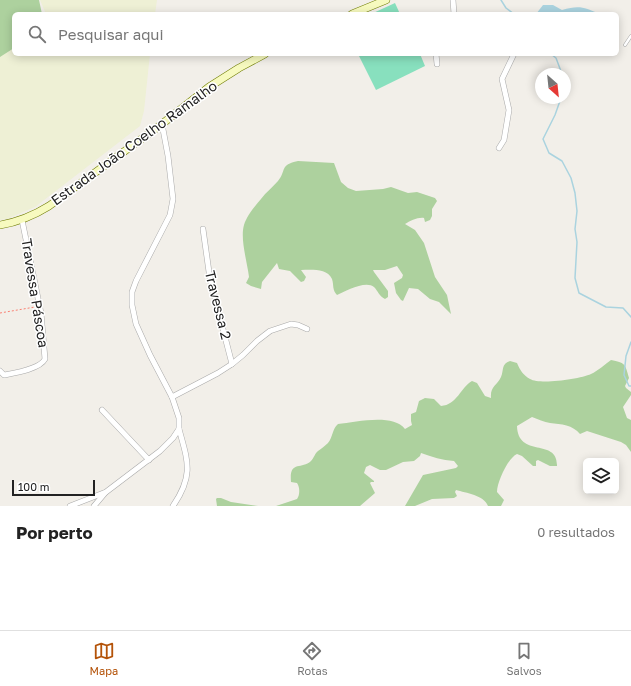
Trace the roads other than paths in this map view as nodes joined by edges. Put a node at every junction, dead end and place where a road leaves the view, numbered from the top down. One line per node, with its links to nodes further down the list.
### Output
1 (386, 0): 3 (street)
2 (453, 0): 4 (street)
3 (357, 12)
4 (454, 12)
5 (631, 36): 6 (lane)
6 (625, 45)
7 (261, 56): 11 (street, Estrada João Coelho Ramalho)
8 (436, 56): 10 (street)
9 (513, 56): 12 (street)
10 (437, 64)
11 (162, 124): 13 (street, Estrada João Coelho Ramalho); 19 (street)
12 (499, 148)
13 (22, 220): 14 (street, Estrada João Coelho Ramalho); 18 (street, Travessa Páscoa)
14 (0, 225)
15 (203, 229): 17 (street, Travessa 2)
16 (307, 329): 17 (street)
17 (232, 364): 19 (street)
18 (0, 371)
19 (172, 397): 21 (street)
20 (102, 410): 22 (street)
21 (178, 429): 22 (street); 26 (street)
22 (149, 460): 23 (street)
23 (106, 492): 24 (street); 25 (street)
24 (70, 506)
25 (94, 506)
26 (173, 506)

